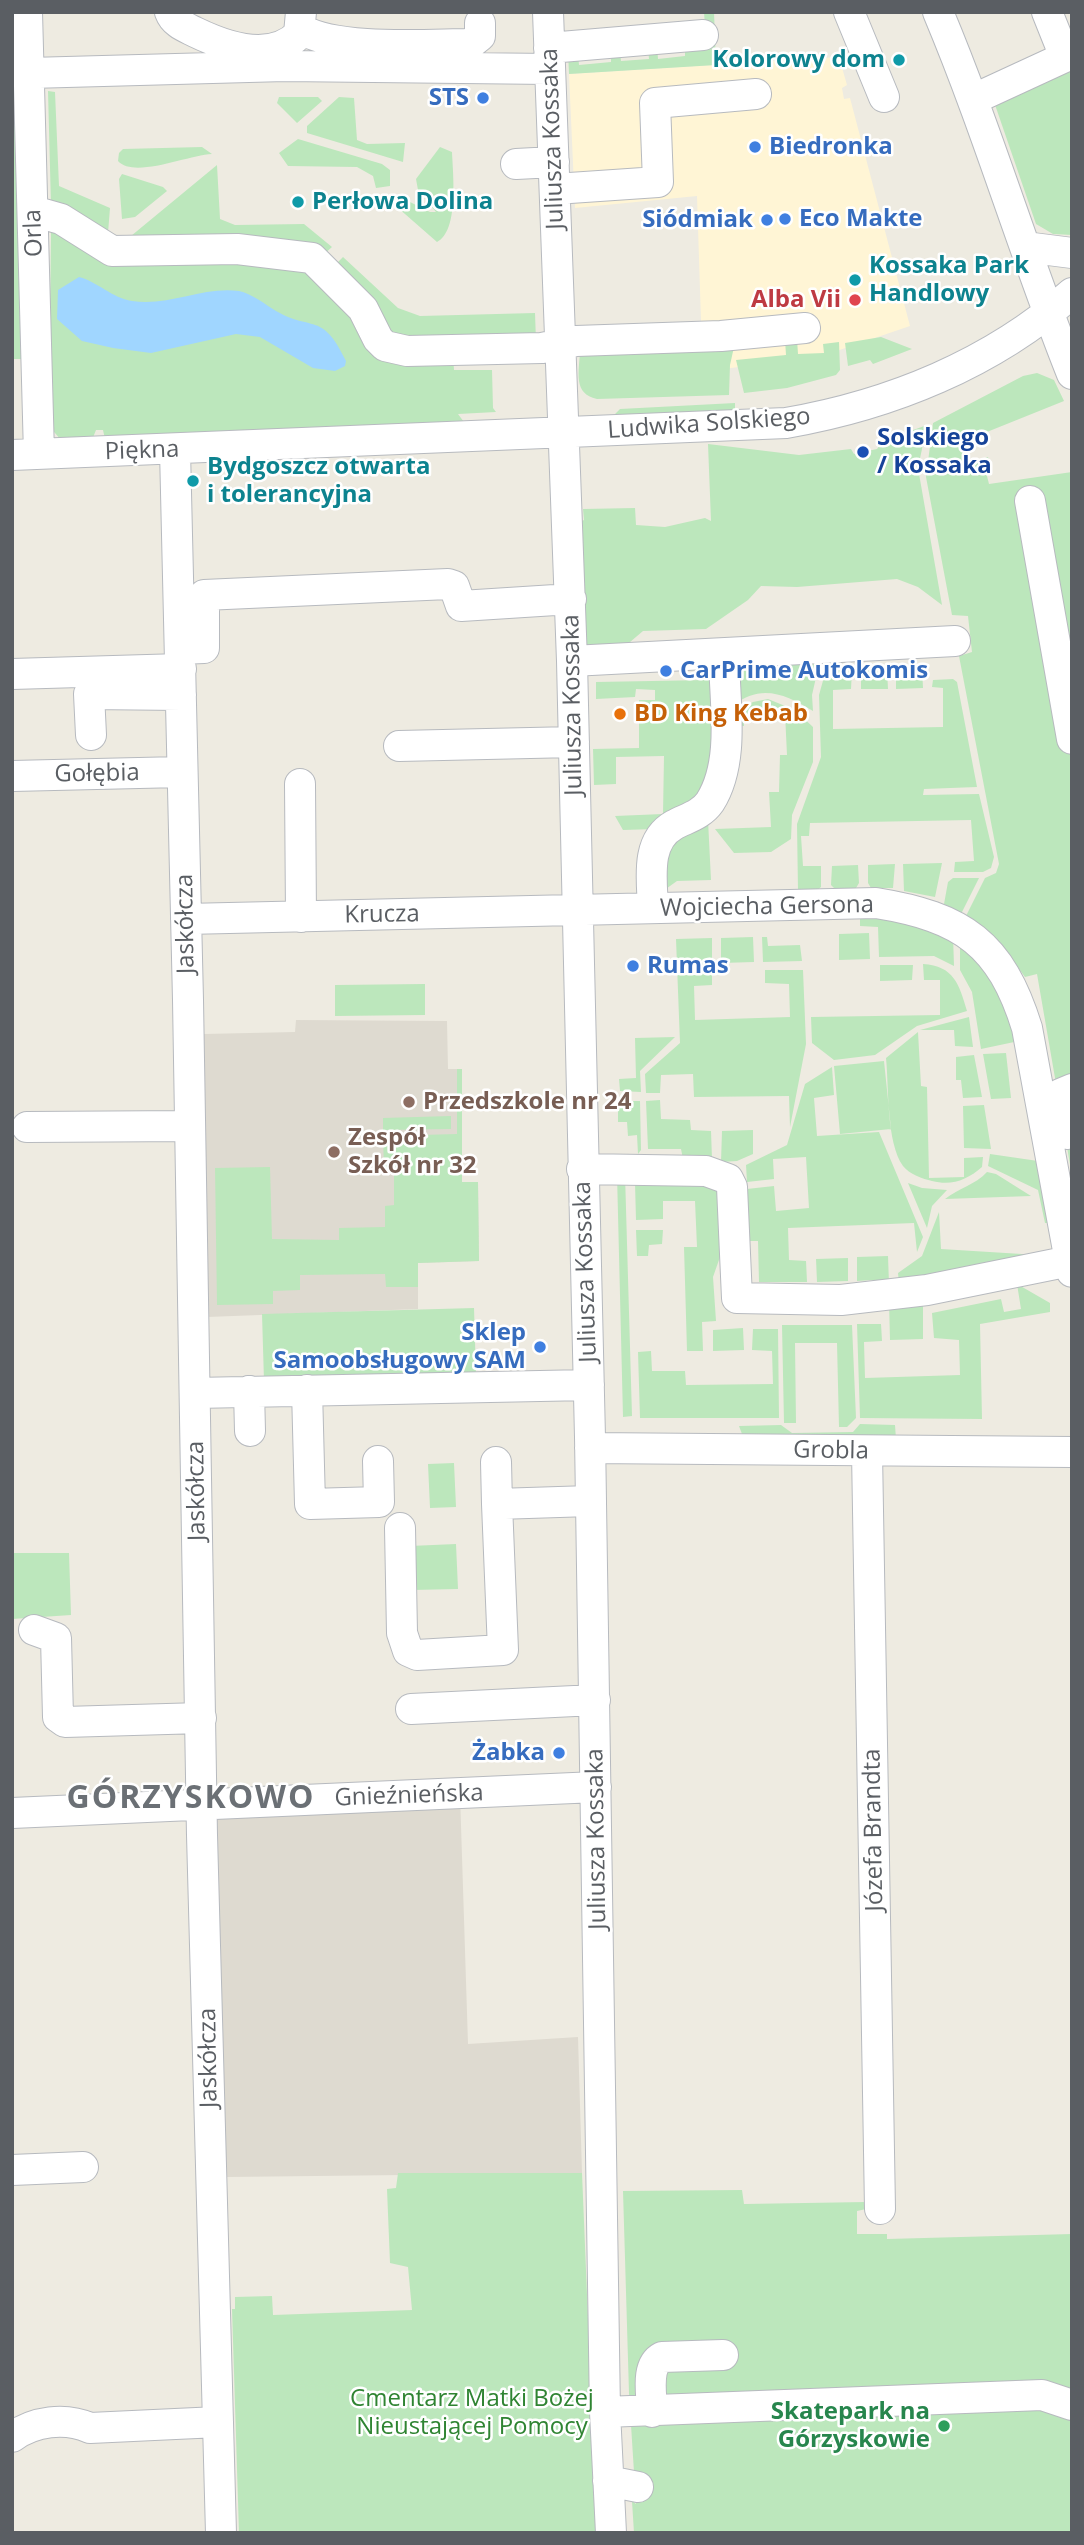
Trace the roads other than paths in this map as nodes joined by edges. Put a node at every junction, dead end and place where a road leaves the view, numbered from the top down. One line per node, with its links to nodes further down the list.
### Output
1 (27, 12): 11 (street, Orla)
2 (170, 12): 7 (street)
3 (548, 12): 10 (street, Juliusza Kossaka)
4 (849, 12): 14 (street)
5 (937, 12): 15 (street)
6 (1047, 12): 15 (street)
7 (301, 21): 8 (street)
8 (480, 23)
9 (703, 35): 10 (street)
10 (550, 58): 11 (street); 17 (street, Juliusza Kossaka)
11 (42, 73): 12 (street); 18 (street, Orla)
12 (114, 89)
13 (756, 94): 17 (street)
14 (884, 97)
15 (974, 99): 19 (street)
16 (516, 164): 17 (street)
17 (554, 175): 24 (street, Juliusza Kossaka)
18 (33, 211): 24 (street); 28 (street, Orla)
19 (1025, 247): 20 (street); 22 (street)
20 (1072, 253)
21 (1072, 293): 22 (street, Ludwika Solskiego)
22 (1047, 315): 25 (street); 26 (street, Ludwika Solskiego)
23 (805, 328): 24 (street)
24 (562, 342): 26 (street, Juliusza Kossaka)
25 (1072, 373)
26 (565, 434): 27 (street, Piękna); 31 (street, Juliusza Kossaka)
27 (175, 450): 28 (street, Piękna); 30 (street, Jaskółcza)
28 (26, 455)
29 (1030, 501): 38 (street)
30 (191, 595): 31 (street); 35 (street, Jaskółcza)
31 (571, 599): 34 (street, Juliusza Kossaka)
32 (955, 641): 33 (street)
33 (724, 654): 34 (street); 44 (street)
34 (572, 661): 39 (street, Juliusza Kossaka)
35 (192, 662): 36 (street); 37 (street); 41 (street, Jaskółcza)
36 (12, 674)
37 (91, 735)
38 (1072, 739)
39 (574, 741): 40 (street); 45 (street, Juliusza Kossaka)
40 (399, 746)
41 (181, 772): 42 (street, Gołębia); 47 (street, Jaskółcza)
42 (12, 776)
43 (300, 784): 46 (street)
44 (653, 908): 45 (street, Wojciecha Gersona); 53 (street, Wojciecha Gersona)
45 (577, 912): 46 (street, Krucza); 52 (street, Juliusza Kossaka)
46 (301, 917): 47 (street, Krucza)
47 (186, 919): 49 (street, Jaskółcza)
48 (1072, 1089): 51 (street)
49 (190, 1126): 50 (street); 57 (street, Jaskółcza)
50 (27, 1127)
51 (1072, 1162)
52 (582, 1169): 53 (street); 54 (street, Juliusza Kossaka)
53 (1071, 1266)
54 (589, 1385): 55 (street); 59 (street, Juliusza Kossaka)
55 (307, 1390): 56 (street); 62 (street)
56 (249, 1391): 57 (street); 58 (street)
57 (195, 1393): 70 (street, Jaskółcza)
58 (250, 1431)
59 (590, 1448): 61 (street, Grobla); 64 (street, Juliusza Kossaka)
60 (1072, 1451): 61 (street, Grobla)
61 (867, 1452): 76 (street, Józefa Brandta)
62 (378, 1461)
63 (495, 1462): 65 (street)
64 (590, 1501): 65 (street); 68 (street, Juliusza Kossaka)
65 (497, 1504): 66 (street)
66 (400, 1528)
67 (34, 1630): 70 (street)
68 (595, 1700): 69 (street); 71 (street, Juliusza Kossaka)
69 (411, 1709)
70 (201, 1718): 72 (street, Jaskółcza)
71 (597, 1787): 72 (street, Gnieźnieńska); 79 (street, Juliusza Kossaka)
72 (201, 1804): 73 (street, Gnieźnieńska); 81 (street, Jaskółcza)
73 (12, 1813)
74 (83, 2167): 75 (street)
75 (12, 2170)
76 (880, 2209)
77 (723, 2355): 80 (street)
78 (1072, 2405): 80 (street)
79 (605, 2412): 80 (street); 83 (street, Juliusza Kossaka)
80 (652, 2412)
81 (218, 2422): 82 (street); 85 (street, Jaskółcza)
82 (12, 2437)
83 (608, 2481): 84 (street); 86 (street, Juliusza Kossaka)
84 (638, 2487)
85 (221, 2533)
86 (611, 2533)

